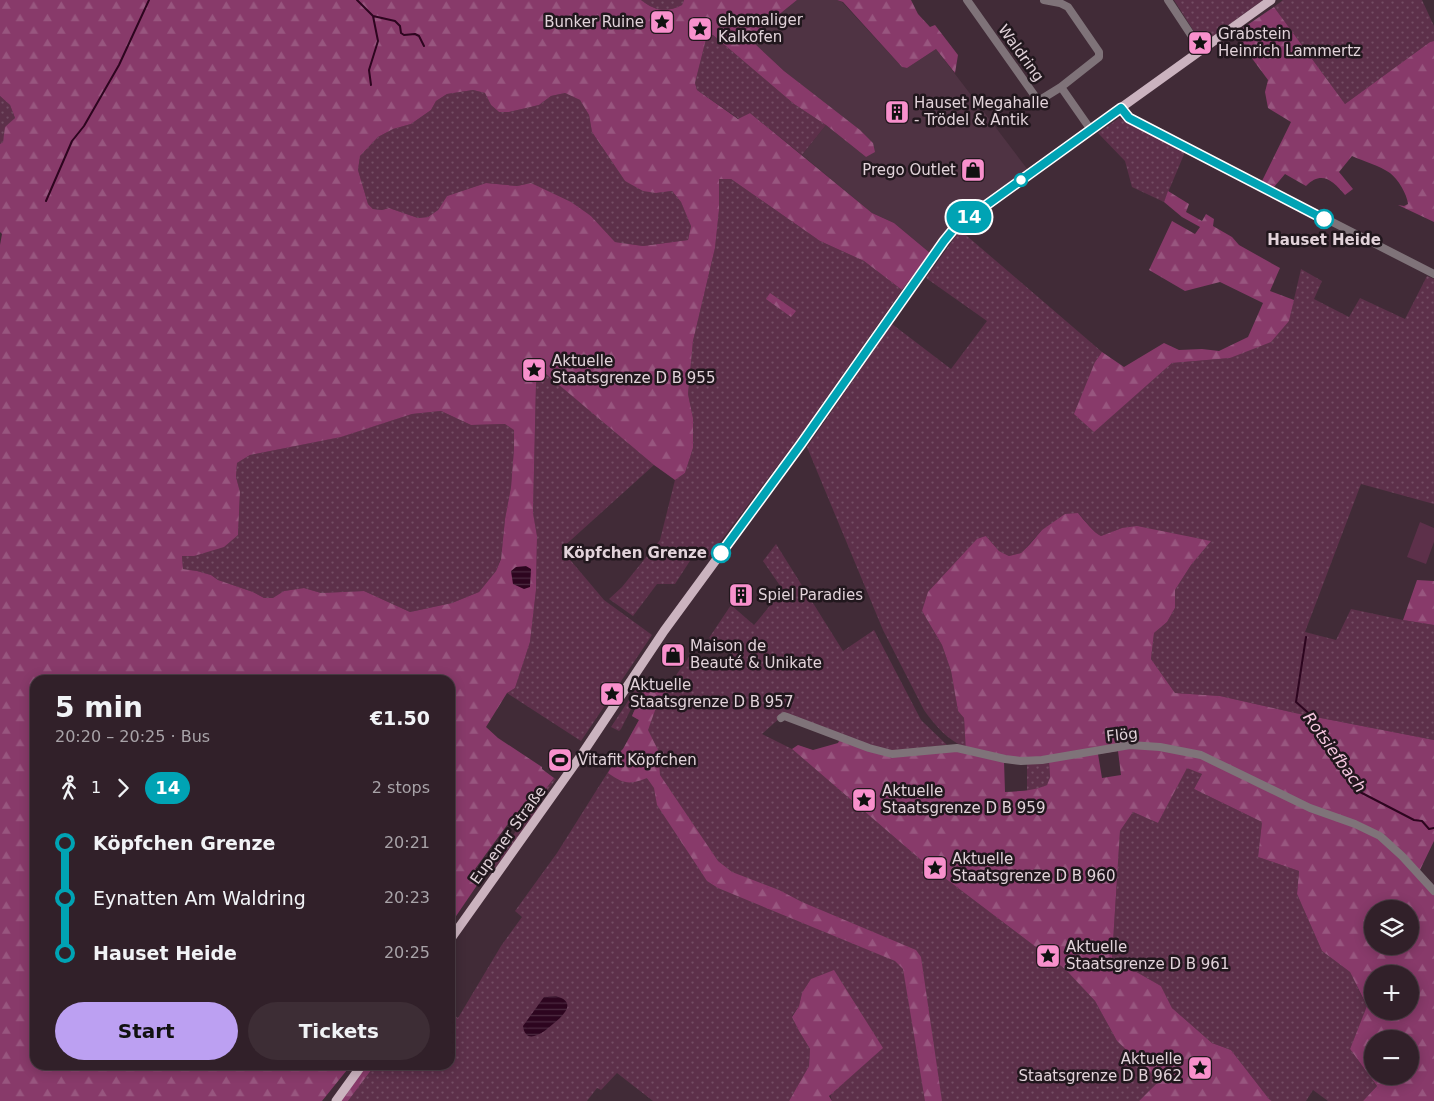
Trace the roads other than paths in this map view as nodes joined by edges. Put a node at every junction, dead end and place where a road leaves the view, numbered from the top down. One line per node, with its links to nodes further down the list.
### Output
1 (967, 0): 7 (street, Waldring)
2 (1044, 0): 3 (street, Waldring)
3 (1054, 0): 7 (street, Waldring)
4 (1168, 0): 6 (street)
5 (1271, 0): 6 (main road, Eupener Straße)
6 (1201, 50): 8 (main road, Eupener Straße)
7 (1061, 87): 9 (street, Waldring)
8 (1121, 108): 9 (main road, Eupener Straße); 10 (street)
9 (1091, 130): 13 (main road, Eupener Straße)
10 (1434, 274)
11 (781, 718): 12 (street, Flög)
12 (1434, 891)
13 (455, 933)
14 (358, 1070): 15 (main road)
15 (336, 1101)

